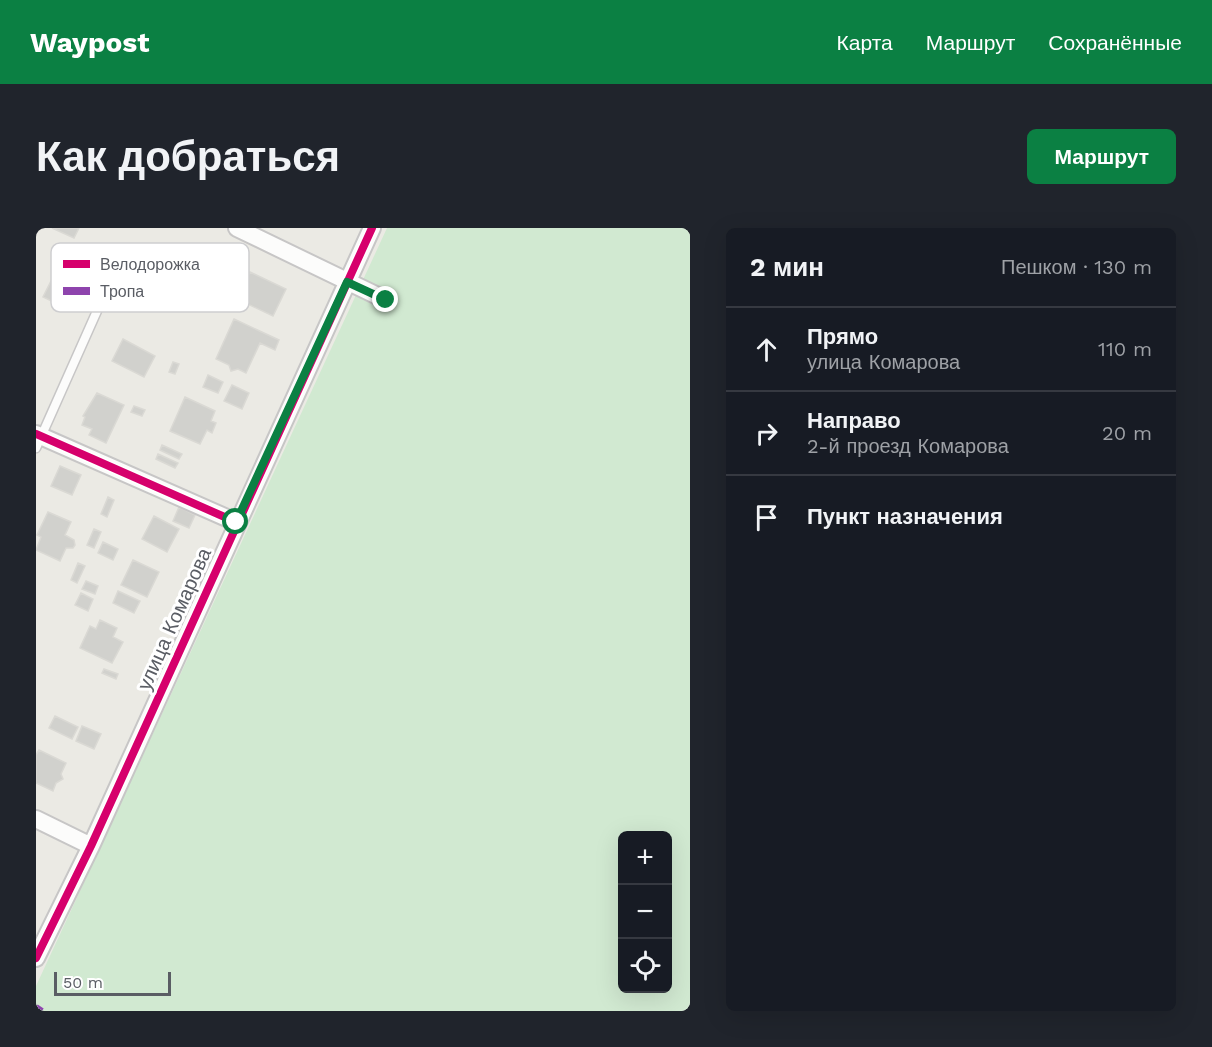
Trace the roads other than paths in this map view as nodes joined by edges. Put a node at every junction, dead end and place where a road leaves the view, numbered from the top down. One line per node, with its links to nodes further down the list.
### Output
1 (237, 228): 3 (street)
2 (372, 228): 3 (street, улица Комарова)
3 (347, 282): 4 (street); 7 (street, улица Комарова)
4 (386, 300)
5 (96, 312): 6 (lane)
6 (38, 440): 7 (street)
7 (236, 522): 9 (street, улица Комарова)
8 (36, 819): 9 (street)
9 (91, 846): 10 (street, улица Комарова)
10 (36, 958)

